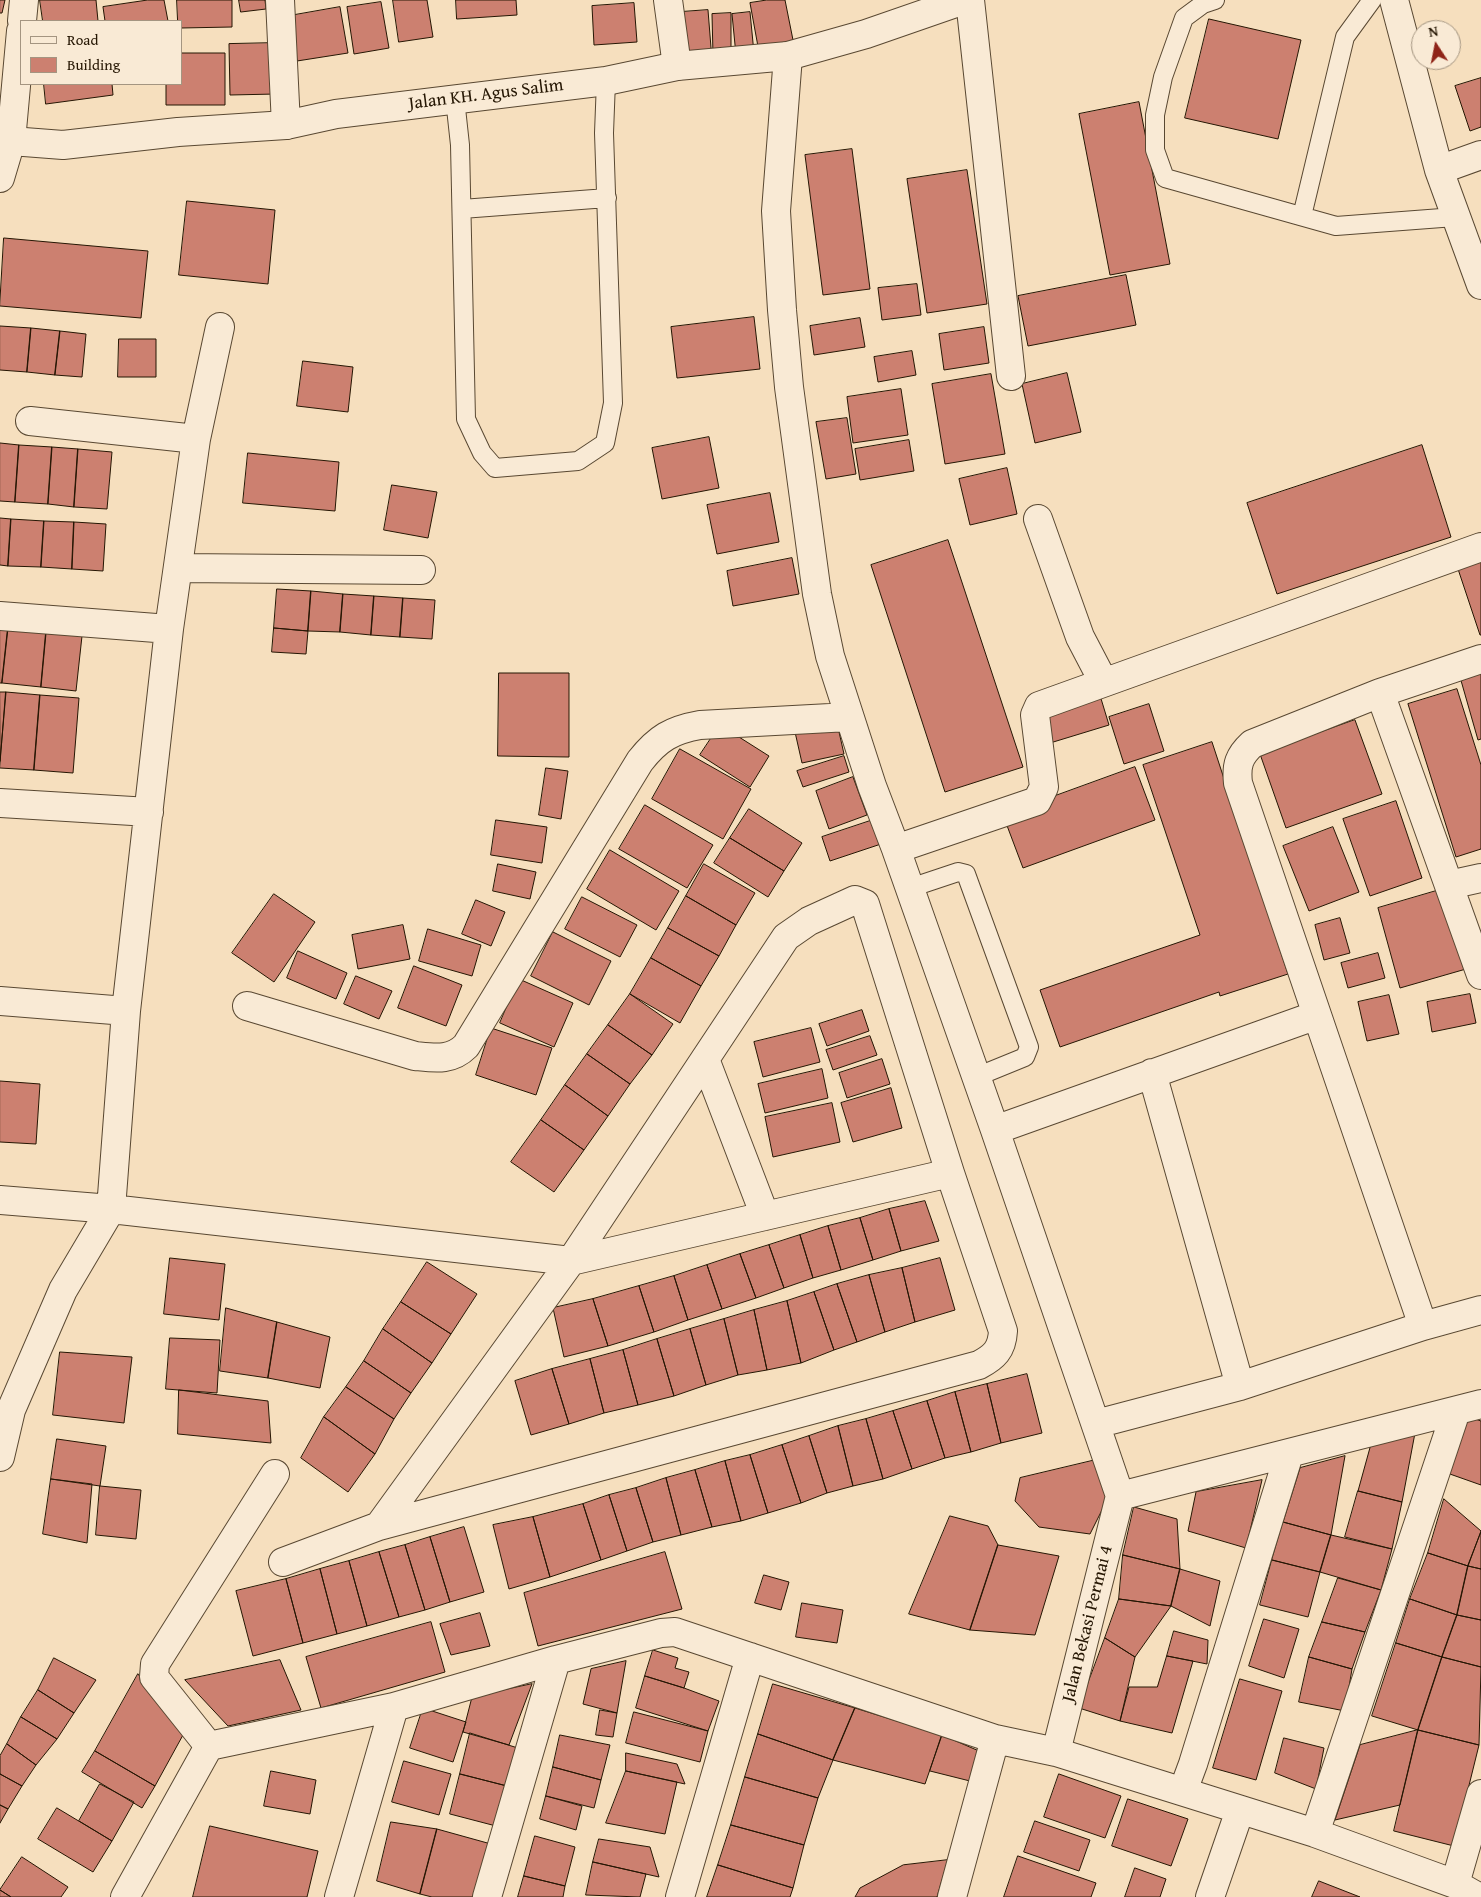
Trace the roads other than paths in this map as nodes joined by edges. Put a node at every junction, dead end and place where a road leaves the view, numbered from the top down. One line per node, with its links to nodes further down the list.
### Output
1 (24, 0): 9 (street)
2 (280, 0): 15 (street)
3 (668, 0): 12 (street)
4 (964, 0): 11 (street, Jalan KH. Agus Salim)
5 (970, 0): 26 (street)
6 (1215, 0): 22 (lane)
7 (1372, 0): 22 (lane)
8 (1394, 0): 18 (street)
9 (22, 20)
10 (20, 38): 16 (street)
11 (788, 56): 12 (street, Jalan KH. Agus Salim); 38 (street)
12 (677, 66): 13 (street, Jalan KH. Agus Salim)
13 (606, 80): 14 (street, Jalan KH. Agus Salim); 20 (lane)
14 (455, 99): 15 (street, Jalan KH. Agus Salim); 21 (lane)
15 (286, 125): 16 (street, Jalan KH. Agus Salim)
16 (6, 142): 19 (street)
17 (1481, 155): 18 (street)
18 (1438, 170): 23 (street)
19 (0, 178)
20 (606, 198): 21 (lane); 21 (lane)
21 (462, 209)
22 (1302, 216): 23 (lane)
23 (1455, 217): 24 (street)
24 (1481, 285)
25 (220, 328): 28 (street)
26 (1011, 376)
27 (30, 421): 28 (street)
28 (196, 439): 31 (street)
29 (1038, 519): 36 (street)
30 (1481, 547): 36 (street)
31 (178, 568): 32 (street); 34 (street)
32 (421, 570)
33 (0, 616): 34 (street)
34 (169, 629): 40 (street)
35 (1481, 659): 37 (street)
36 (1103, 681): 41 (street)
37 (1380, 693): 43 (street); 49 (street)
38 (849, 717): 41 (street); 47 (street)
39 (0, 803): 40 (street)
40 (149, 812): 48 (street)
41 (896, 849): 44 (street)
42 (1481, 878): 43 (street)
43 (1449, 885): 45 (street)
44 (910, 888): 52 (street); 52 (lane)
45 (1481, 975)
46 (0, 1001): 48 (street)
47 (247, 1006)
48 (126, 1011): 56 (street)
49 (1317, 1015): 51 (street); 60 (street)
50 (705, 1059): 54 (street); 57 (street); 58 (street)
51 (1152, 1073): 53 (street); 61 (street)
52 (976, 1077): 53 (street)
53 (995, 1130): 64 (street)
54 (950, 1173): 57 (street); 69 (street)
55 (0, 1200): 56 (street)
56 (111, 1209): 58 (street); 63 (street)
57 (764, 1216): 58 (street)
58 (571, 1261): 69 (street)
59 (1481, 1310): 60 (street)
60 (1423, 1326): 61 (street)
61 (1240, 1386): 64 (street)
62 (1469, 1407): 65 (street); 80 (street)
63 (5, 1409): 66 (street)
64 (1096, 1424): 68 (street)
65 (1289, 1454): 68 (street); 77 (street)
66 (0, 1457)
67 (275, 1474): 75 (street)
68 (1120, 1496): 76 (street, Jalan Bekasi Permai 4)
69 (380, 1526): 70 (street)
70 (282, 1562)
71 (750, 1657): 72 (street); 74 (street); 85 (street)
72 (556, 1660): 73 (street); 84 (street)
73 (394, 1707): 75 (street); 83 (street)
74 (995, 1739): 76 (street); 86 (street)
75 (210, 1746): 82 (street)
76 (1056, 1752): 77 (street)
77 (1183, 1791): 79 (street)
78 (1481, 1794): 81 (street)
79 (1240, 1810): 80 (street); 87 (street)
80 (1315, 1833): 81 (street)
81 (1455, 1884): 88 (street)
82 (125, 1897)
83 (339, 1897)
84 (487, 1897)
85 (680, 1897)
86 (952, 1897)
87 (1210, 1897)
88 (1478, 1897)

